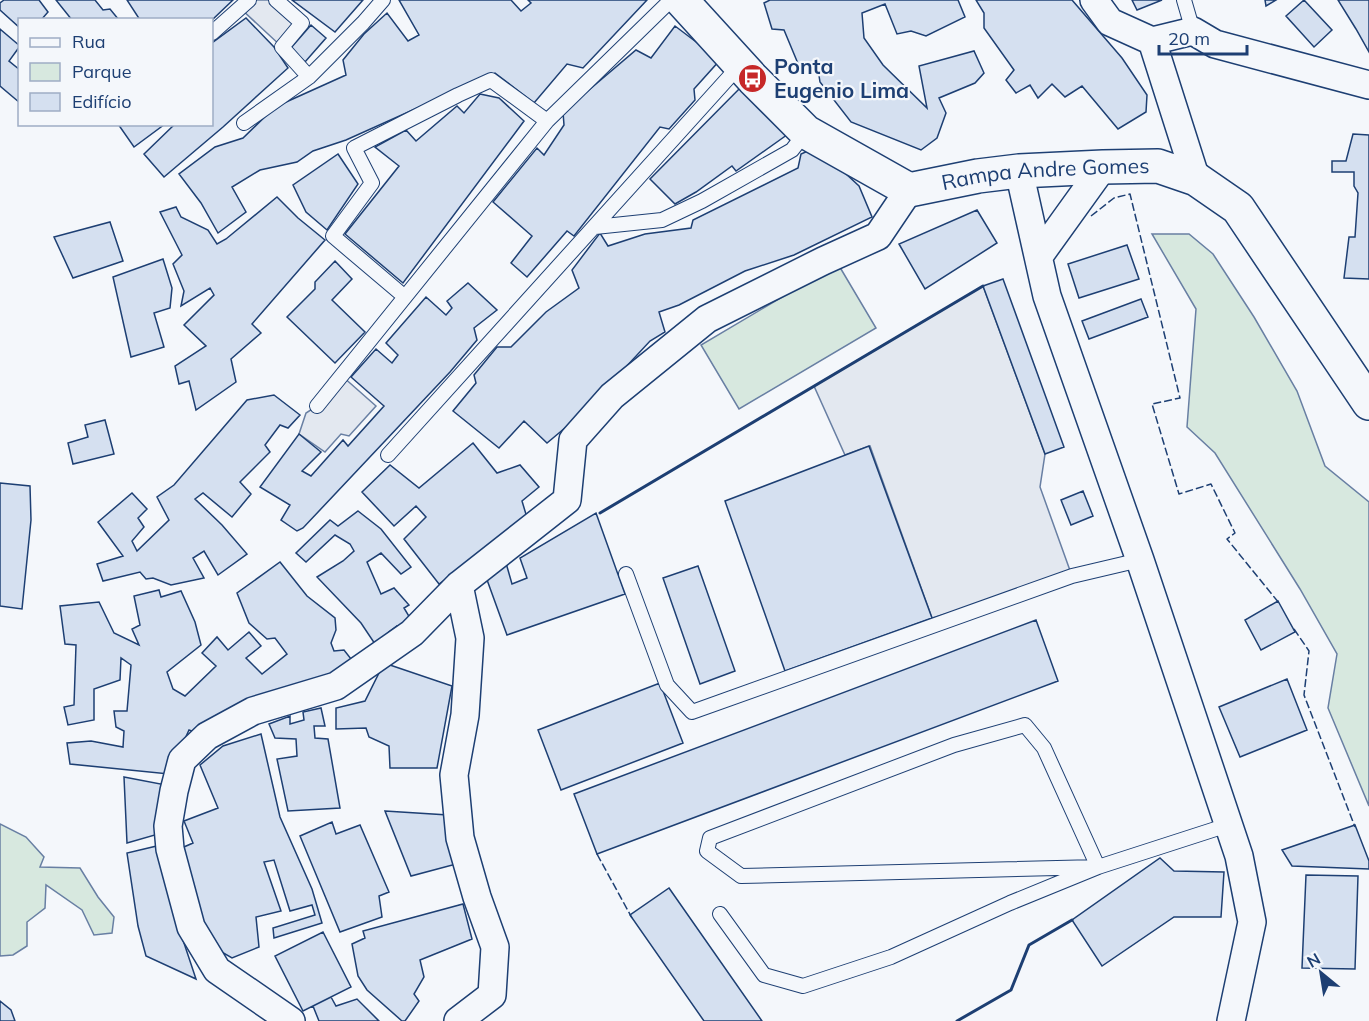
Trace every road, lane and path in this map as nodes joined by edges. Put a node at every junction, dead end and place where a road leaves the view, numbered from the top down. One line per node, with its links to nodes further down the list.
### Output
1 (249, 0): 8 (lane)
2 (276, 0): 11 (lane)
3 (383, 0): 11 (lane)
4 (1094, 0): 9 (street)
5 (1184, 0): 7 (lane)
6 (684, 3): 10 (street); 13 (lane)
7 (1193, 31): 9 (street); 12 (street)
8 (213, 32)
9 (1152, 40): 18 (street)
10 (741, 63): 15 (street); 20 (lane)
11 (309, 78): 14 (lane)
12 (1369, 85)
13 (547, 121): 22 (lane); 22 (lane)
14 (244, 123)
15 (806, 132): 19 (street); 20 (lane)
16 (1103, 167): 17 (street, Rampa Andre Gomes); 18 (street, Rampa Andre Gomes); 21 (street)
17 (1019, 171): 19 (street, Rampa Andre Gomes); 21 (street)
18 (1196, 179): 23 (street, Rampa Andre Gomes)
19 (909, 190): 28 (street)
20 (595, 227): 25 (lane)
21 (1039, 256): 26 (street)
22 (405, 297): 24 (lane)
23 (1369, 403)
24 (317, 406)
25 (388, 455)
26 (1140, 560): 27 (lane); 29 (street)
27 (626, 574)
28 (459, 585): 32 (street); 33 (street)
29 (1228, 825): 30 (lane); 34 (street)
30 (1098, 867): 30 (lane); 31 (lane)
31 (720, 914)
32 (291, 1021)
33 (458, 1021)
34 (1231, 1021)

